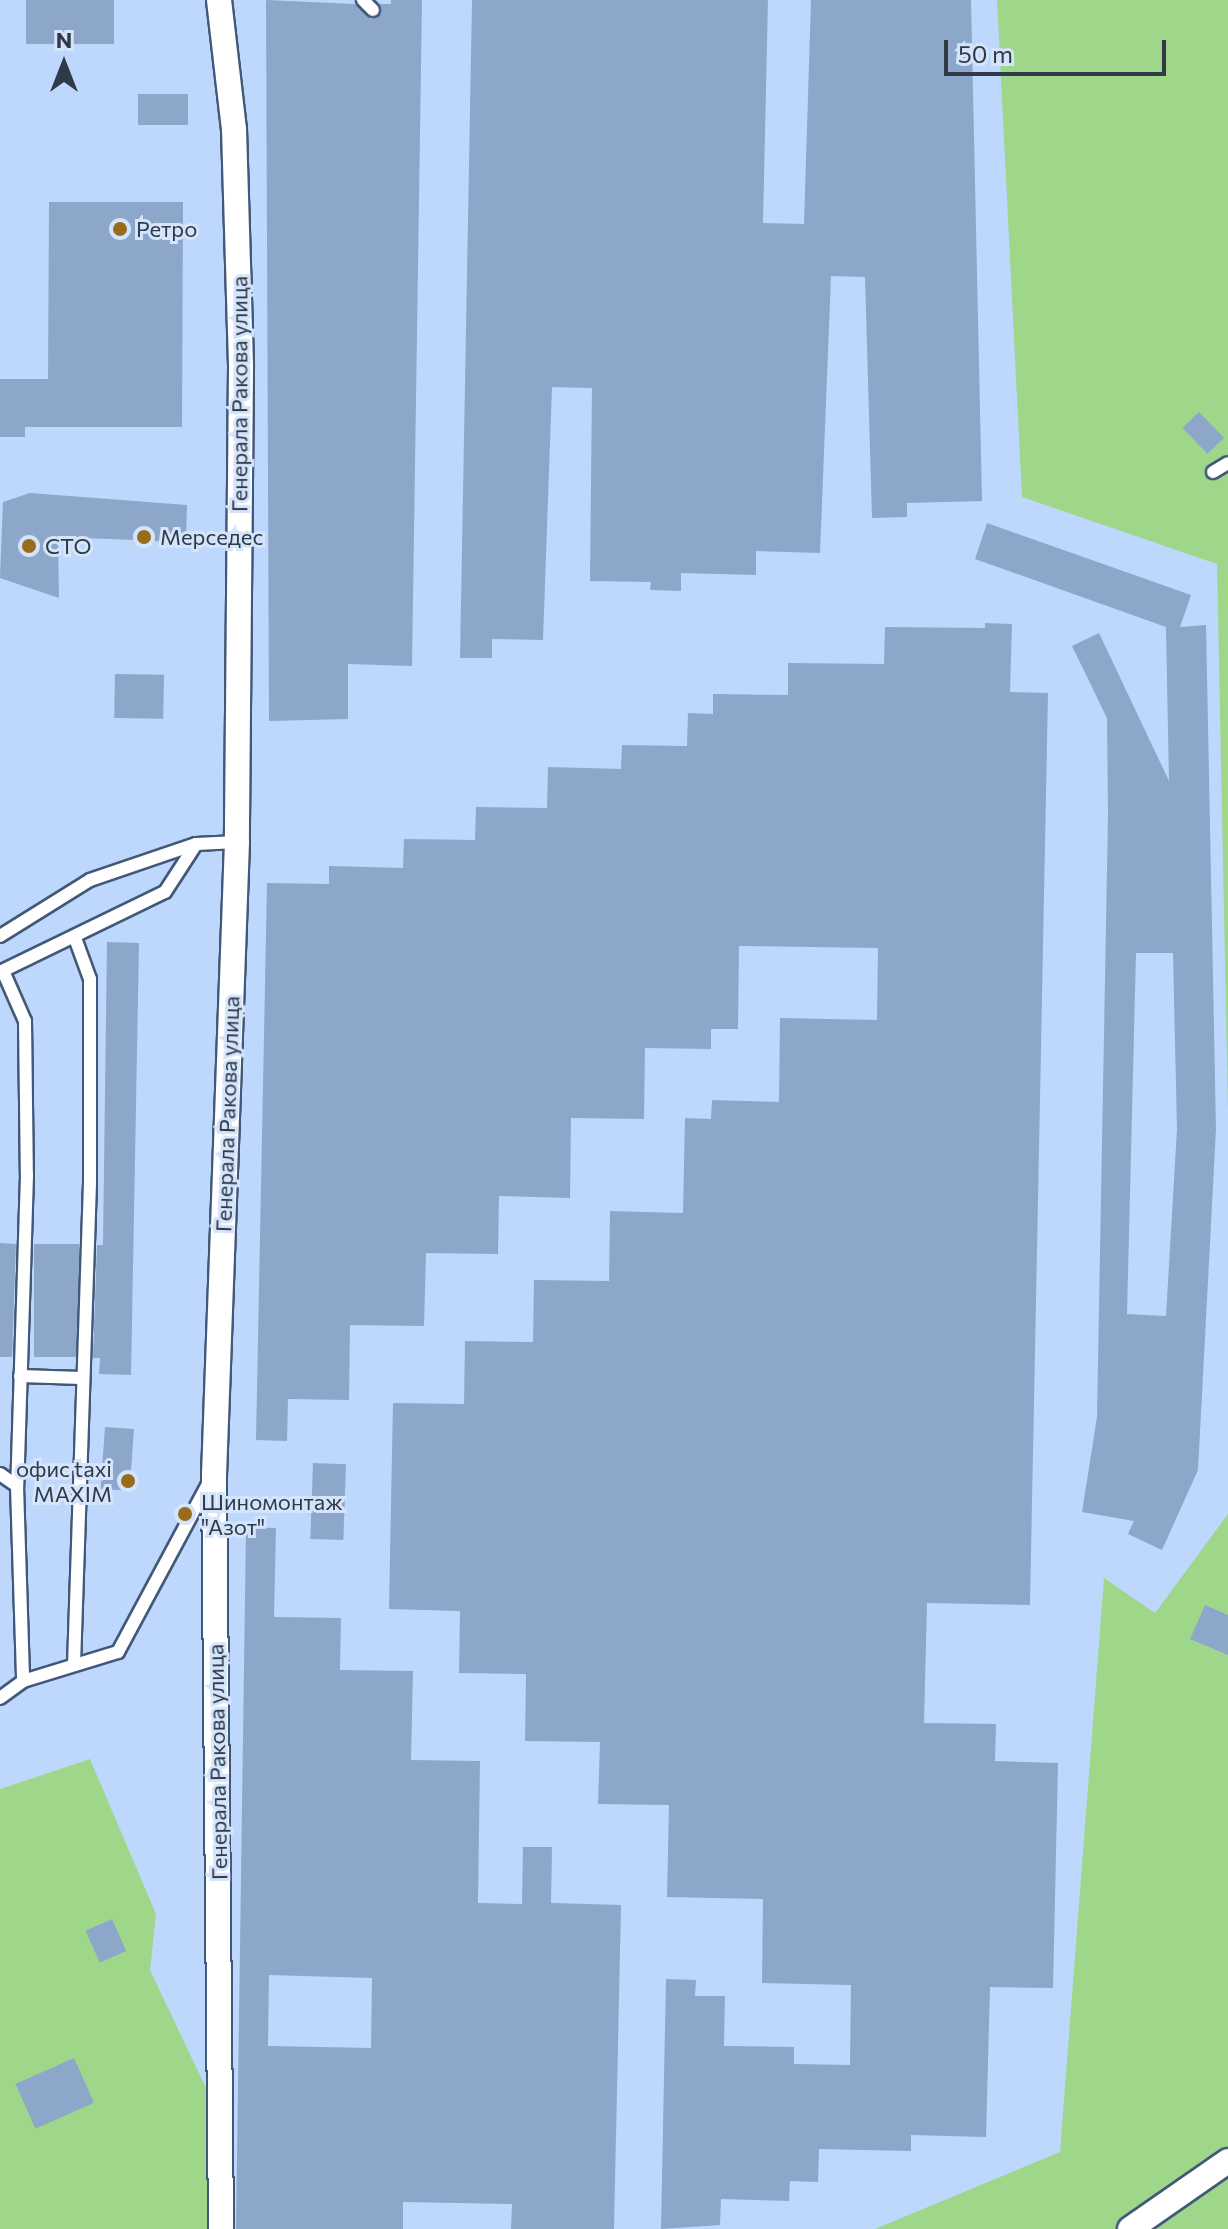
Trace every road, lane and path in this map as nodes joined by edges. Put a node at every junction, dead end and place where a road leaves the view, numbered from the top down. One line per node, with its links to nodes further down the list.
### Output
1 (363, 0): 3 (lane)
2 (220, 1): 6 (street, Генерала Ракова улица)
3 (373, 10)
4 (1228, 463): 5 (lane)
5 (1213, 472)
6 (237, 842): 7 (lane); 14 (street, Генерала Ракова улица)
7 (196, 844): 8 (lane); 9 (lane)
8 (0, 936)
9 (75, 938): 10 (lane); 12 (lane)
10 (1, 972): 11 (lane)
11 (20, 1376): 12 (lane); 15 (lane)
12 (82, 1378): 16 (lane)
13 (0, 1474): 15 (lane)
14 (214, 1474): 16 (lane); 20 (street, Генерала Ракова улица)
15 (17, 1486): 17 (lane)
16 (74, 1665): 17 (lane)
17 (23, 1681): 18 (lane)
18 (0, 1698)
19 (1228, 2161): 21 (street)
20 (221, 2229)
21 (1130, 2229)

